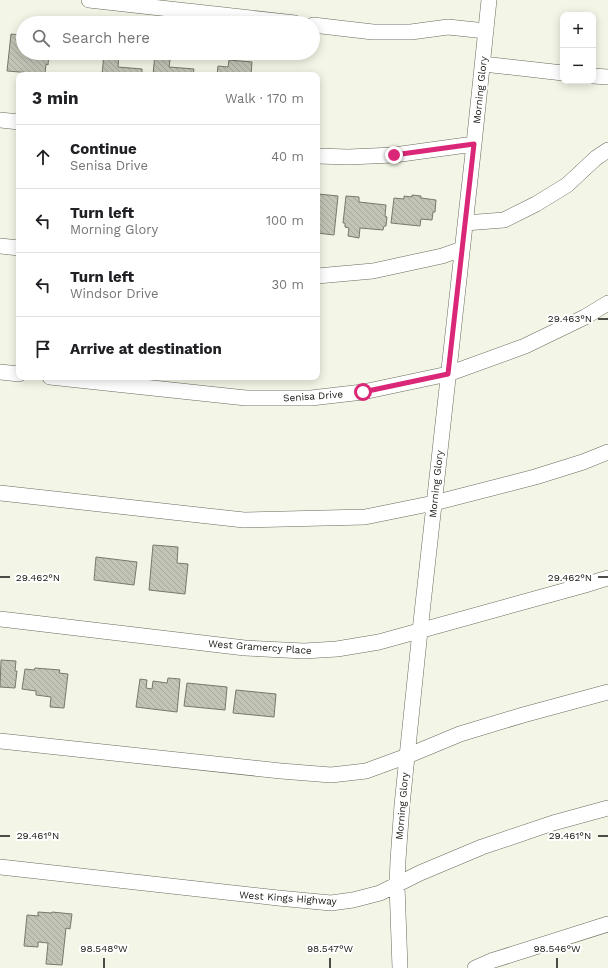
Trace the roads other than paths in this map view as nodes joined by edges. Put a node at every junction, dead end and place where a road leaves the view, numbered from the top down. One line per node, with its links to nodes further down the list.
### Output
1 (89, 0): 3 (street)
2 (489, 0): 5 (street, Morning Glory)
3 (232, 16)
4 (320, 26): 5 (street)
5 (486, 31): 6 (street, Morning Glory)
6 (482, 64): 7 (street); 12 (street, Morning Glory)
7 (560, 73)
8 (596, 76): 9 (street)
9 (608, 77)
10 (0, 120): 11 (street)
11 (16, 122)
12 (474, 144): 14 (street); 15 (street, Morning Glory)
13 (608, 150): 15 (street)
14 (320, 156)
15 (465, 223): 18 (street, Morning Glory)
16 (0, 246): 17 (street)
17 (16, 248)
18 (462, 249): 19 (street); 23 (street, Morning Glory)
19 (320, 276)
20 (608, 303): 23 (street, Senisa Drive)
21 (0, 372): 22 (street)
22 (16, 374)
23 (448, 374): 24 (street, Senisa Drive); 27 (street, Morning Glory)
24 (77, 380)
25 (608, 452): 27 (street)
26 (0, 493): 27 (street)
27 (434, 503): 30 (street, Morning Glory)
28 (608, 578): 30 (street, West Gramercy Place)
29 (0, 619): 30 (street, West Gramercy Place)
30 (420, 631): 33 (street, Morning Glory)
31 (608, 692): 33 (street)
32 (0, 741): 33 (street)
33 (407, 756): 36 (street, Morning Glory)
34 (608, 808): 36 (street, West Kings Highway)
35 (0, 867): 36 (street, West Kings Highway)
36 (397, 885): 38 (street, Morning Glory)
37 (608, 924): 39 (street)
38 (400, 968)
39 (475, 968)

